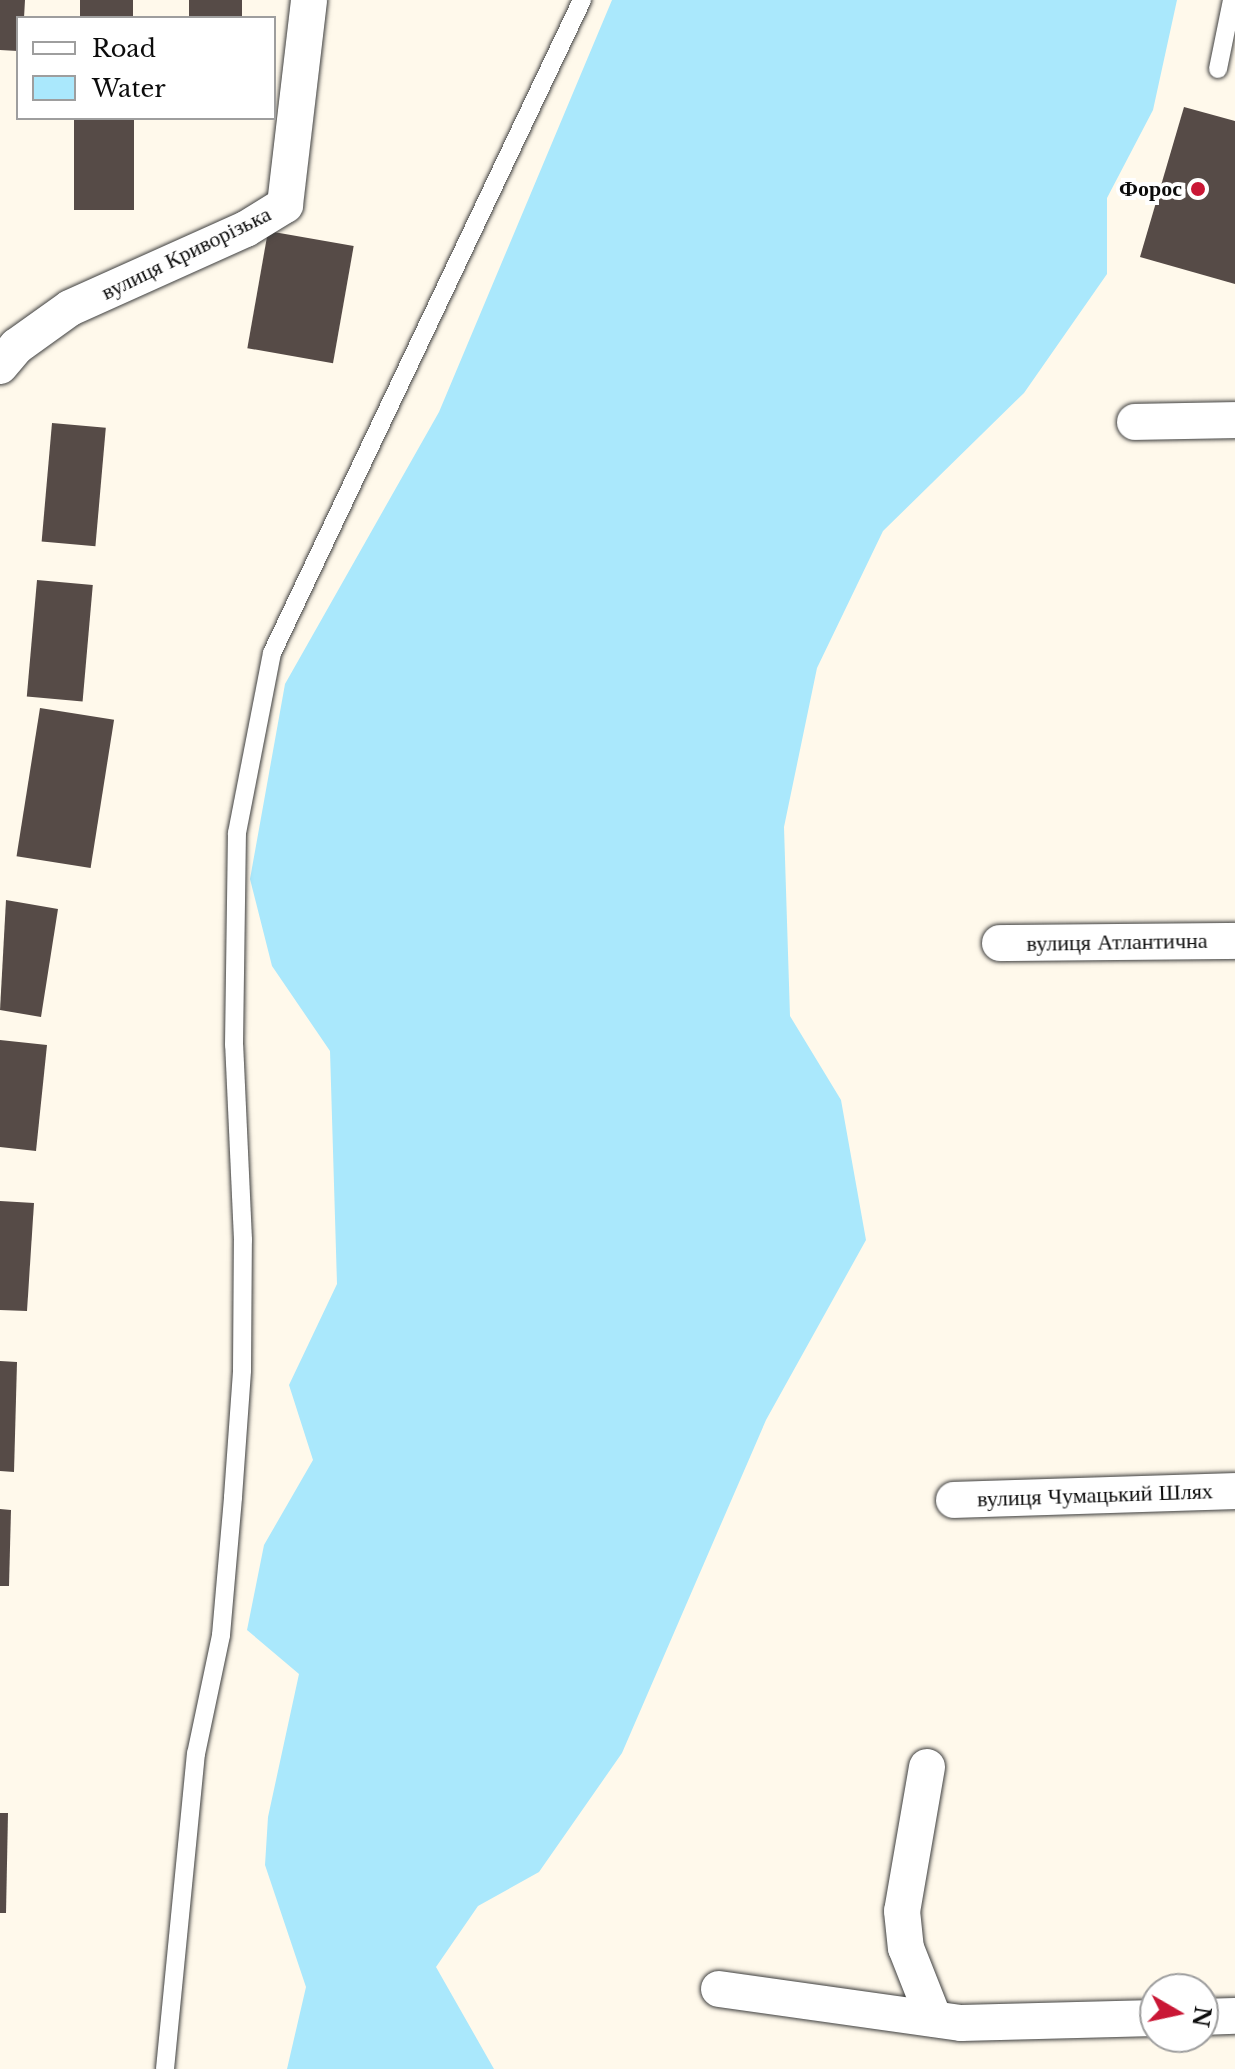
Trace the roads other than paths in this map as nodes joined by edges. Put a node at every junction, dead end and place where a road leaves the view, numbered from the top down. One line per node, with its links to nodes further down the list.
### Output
1 (309, 0): 5 (street, вулиця Криворізька)
2 (582, 0): 16 (lane)
3 (1232, 0): 4 (lane)
4 (1218, 69)
5 (0, 366)
6 (1235, 420): 7 (street)
7 (1135, 422)
8 (1235, 941): 9 (street, вулиця Атлантична)
9 (1000, 943)
10 (1235, 1491): 11 (street, вулиця Чумацький Шлях)
11 (954, 1500)
12 (927, 1767): 15 (street)
13 (719, 1989): 15 (street)
14 (1139, 2018): 15 (street)
15 (934, 2019)
16 (165, 2069)

